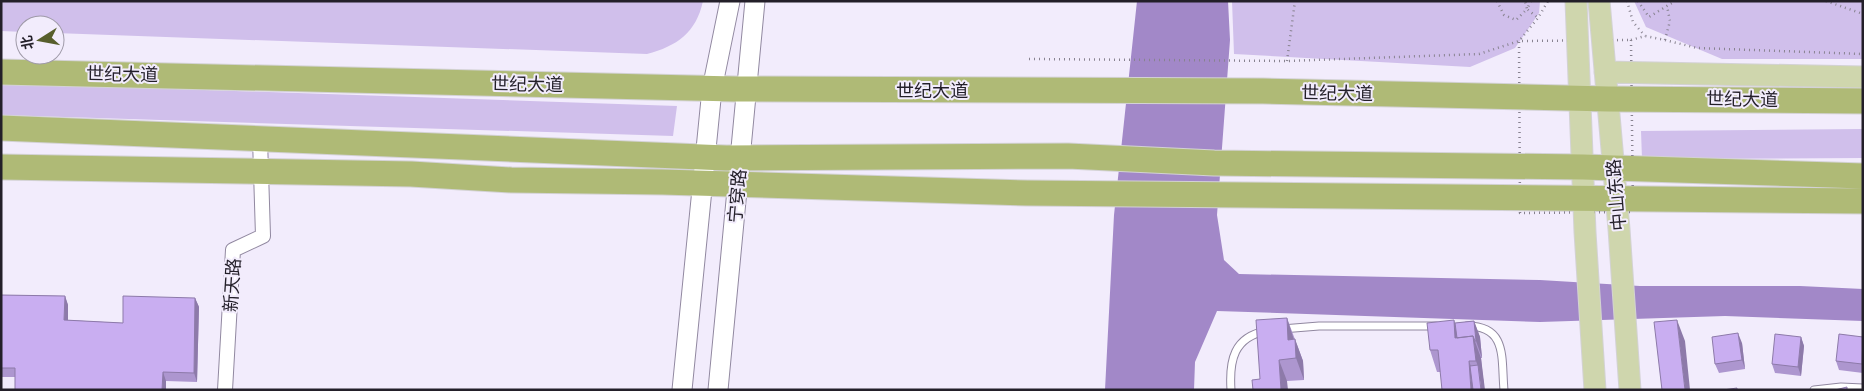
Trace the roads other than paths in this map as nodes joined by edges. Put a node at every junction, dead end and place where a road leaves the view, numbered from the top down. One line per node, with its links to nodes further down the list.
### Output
1 (730, 1): 8 (main road)
2 (754, 1): 9 (main road, 宁穿路)
3 (1576, 1): 10 (main road, 中山东路)
4 (1599, 1): 6 (main road, 中山东路)
5 (1, 72): 8 (highway, 世纪大道)
6 (1605, 72): 7 (main road); 11 (main road, 中山东路)
7 (1863, 77)
8 (712, 89): 9 (highway, 世纪大道); 15 (main road)
9 (747, 89): 10 (highway, 世纪大道); 16 (main road, 宁穿路)
10 (1580, 98): 11 (highway, 世纪大道); 18 (main road, 中山东路)
11 (1608, 99): 12 (highway, 世纪大道); 19 (main road, 中山东路)
12 (1863, 100)
13 (1, 128): 14 (highway)
14 (260, 139): 15 (highway); 20 (street, 新天路)
15 (705, 158): 16 (highway); 22 (main road)
16 (740, 158): 18 (highway); 23 (main road, 宁穿路)
17 (1, 167): 20 (highway)
18 (1583, 167): 19 (highway); 24 (main road, 中山东路)
19 (1614, 168): 21 (highway); 25 (main road, 中山东路)
20 (261, 172): 22 (highway); 30 (street, 新天路)
21 (1863, 176)
22 (702, 183): 23 (highway); 31 (main road)
23 (739, 184): 24 (highway); 32 (main road, 宁穿路)
24 (1584, 197): 25 (highway); 35 (main road, 中山东路)
25 (1616, 198): 26 (highway); 36 (main road, 中山东路)
26 (1863, 201)
27 (1443, 326): 33 (lane)
28 (1462, 326): 34 (lane)
29 (1863, 388): 37 (lane)
30 (225, 390)
31 (682, 390)
32 (718, 390)
33 (1231, 390)
34 (1504, 390)
35 (1596, 390)
36 (1630, 390)
37 (1814, 390)

